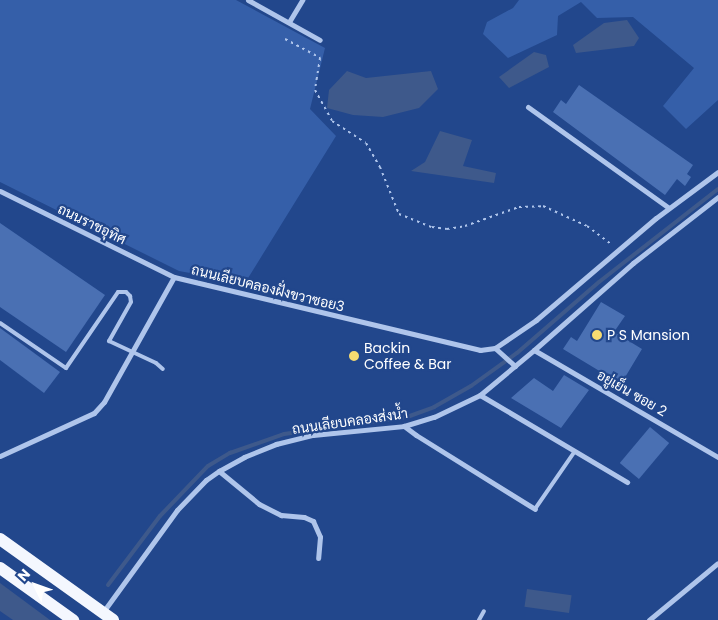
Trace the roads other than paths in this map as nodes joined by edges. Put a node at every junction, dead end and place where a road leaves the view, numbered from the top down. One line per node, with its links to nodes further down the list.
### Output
1 (248, 0): 3 (street)
2 (302, 0): 3 (street)
3 (289, 22): 4 (street)
4 (320, 40)
5 (528, 107): 9 (street)
6 (718, 172): 9 (street)
7 (0, 191): 10 (street, ถนนราชอุทิศ)
8 (718, 197): 13 (street, ถนนเลียบคลองส่งน้ำ)
9 (669, 208): 12 (street)
10 (174, 276): 12 (street, ถนนเลียบคลองฝั่งขวาซอย3); 14 (street, ถนนเลียบคลองฝั่งขวาซอย3)
11 (0, 323): 14 (lane)
12 (495, 348): 15 (street)
13 (534, 350): 15 (street, ถนนเลียบคลองส่งน้ำ); 21 (street, อยู่เย็น ซอย 2)
14 (131, 353): 16 (lane); 20 (street, ถนนเลียบคลองฝั่งขวาซอย3)
15 (515, 366): 17 (street, ถนนเลียบคลองส่งน้ำ)
16 (164, 369)
17 (480, 395): 18 (street, ถนนเลียบคลองส่งน้ำ); 19 (street)
18 (404, 426): 22 (street, ถนนเลียบคลองส่งน้ำ); 24 (street)
19 (575, 451): 23 (street); 24 (lane)
20 (0, 456)
21 (718, 457)
22 (219, 471): 26 (street); 30 (street, ถนนเลียบคลองส่งน้ำ)
23 (627, 482)
24 (534, 510)
25 (0, 539): 30 (main road)
26 (318, 558)
27 (718, 563): 34 (street)
28 (0, 568): 31 (main road)
29 (484, 611): 33 (lane)
30 (102, 612): 32 (main road)
31 (73, 620)
32 (113, 620)
33 (479, 620)
34 (649, 620)

